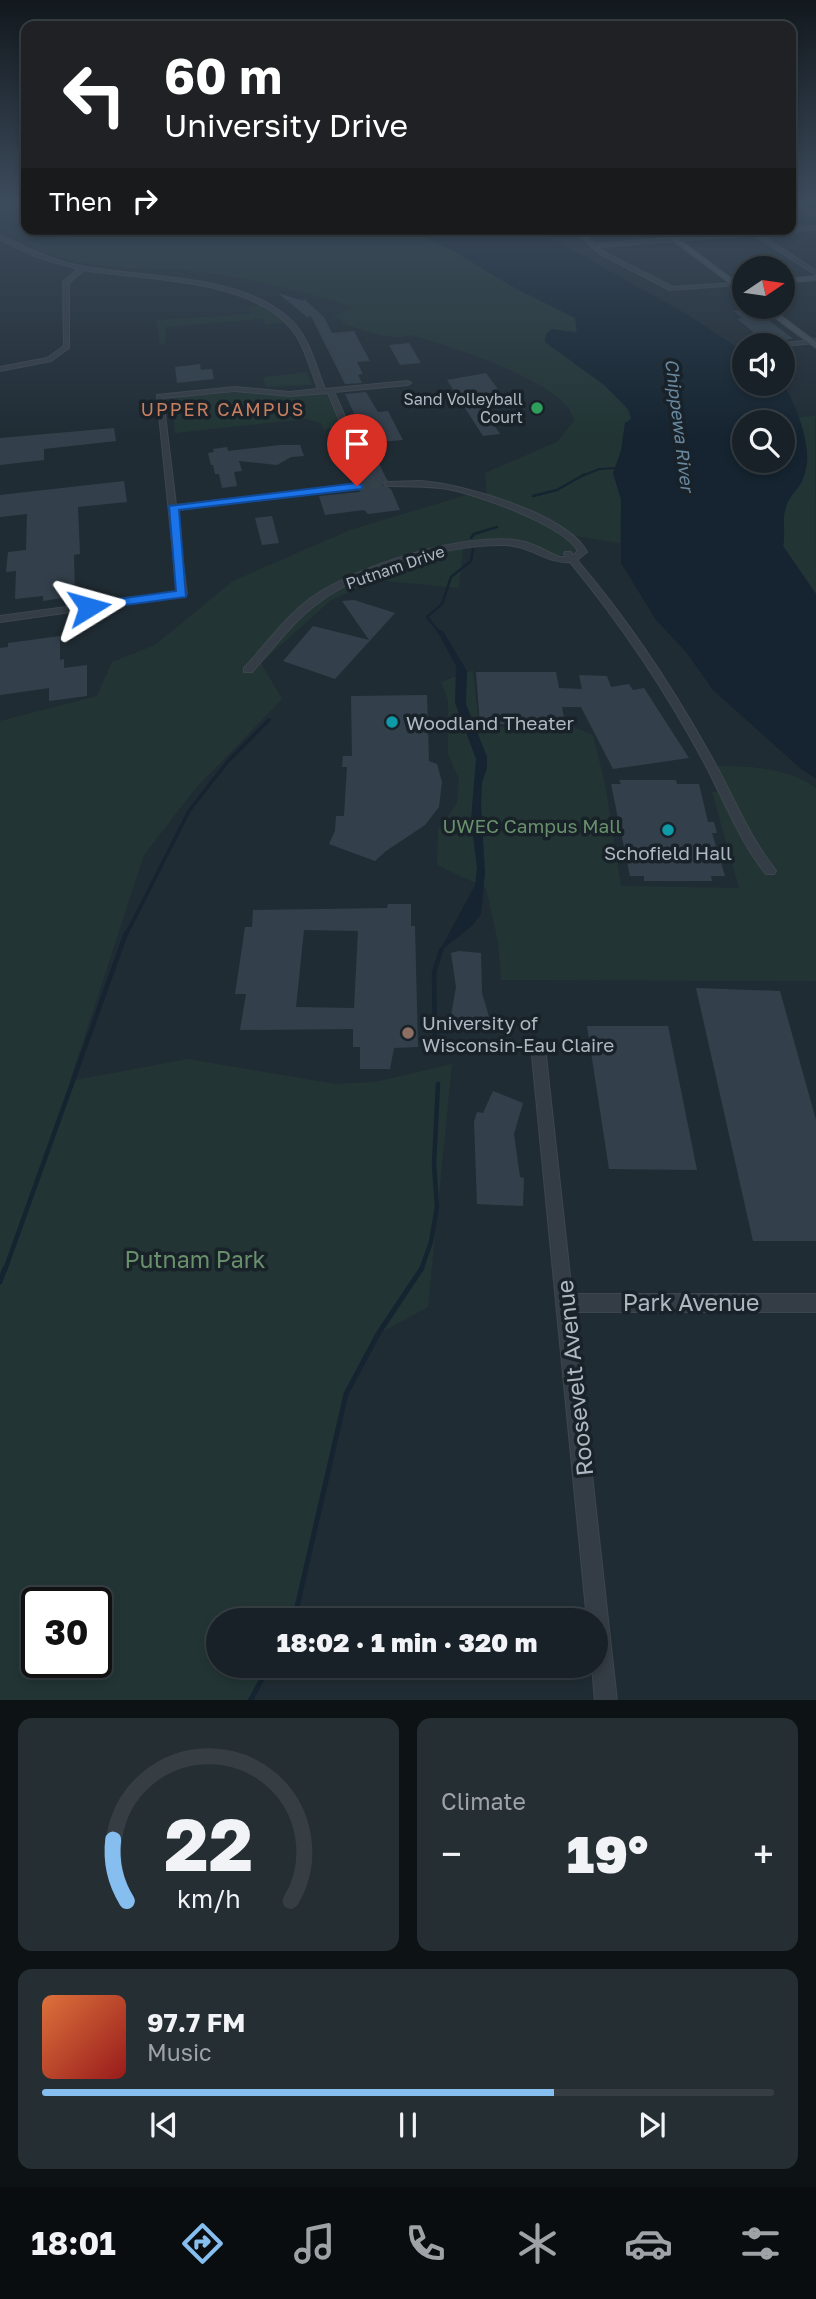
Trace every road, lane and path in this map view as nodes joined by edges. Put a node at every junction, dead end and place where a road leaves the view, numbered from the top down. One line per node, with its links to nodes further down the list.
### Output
1 (71, 278): 8 (street)
2 (150, 278): 10 (street)
3 (654, 278): 4 (street)
4 (732, 285)
5 (781, 319): 6 (main road)
6 (814, 343): 7 (street)
7 (795, 344)
8 (0, 369)
9 (408, 383): 10 (street)
10 (326, 391): 11 (street); 14 (street)
11 (351, 439)
12 (388, 484): 15 (street)
13 (357, 486): 14 (street)
14 (173, 508): 16 (street)
15 (570, 556): 17 (street, Putnam Drive); 18 (street)
16 (0, 619)
17 (248, 670)
18 (770, 871)
19 (539, 1056): 20 (street, Roosevelt Avenue)
20 (566, 1303): 21 (street, Park Avenue); 22 (street, Roosevelt Avenue)
21 (816, 1303)
22 (606, 1700)

